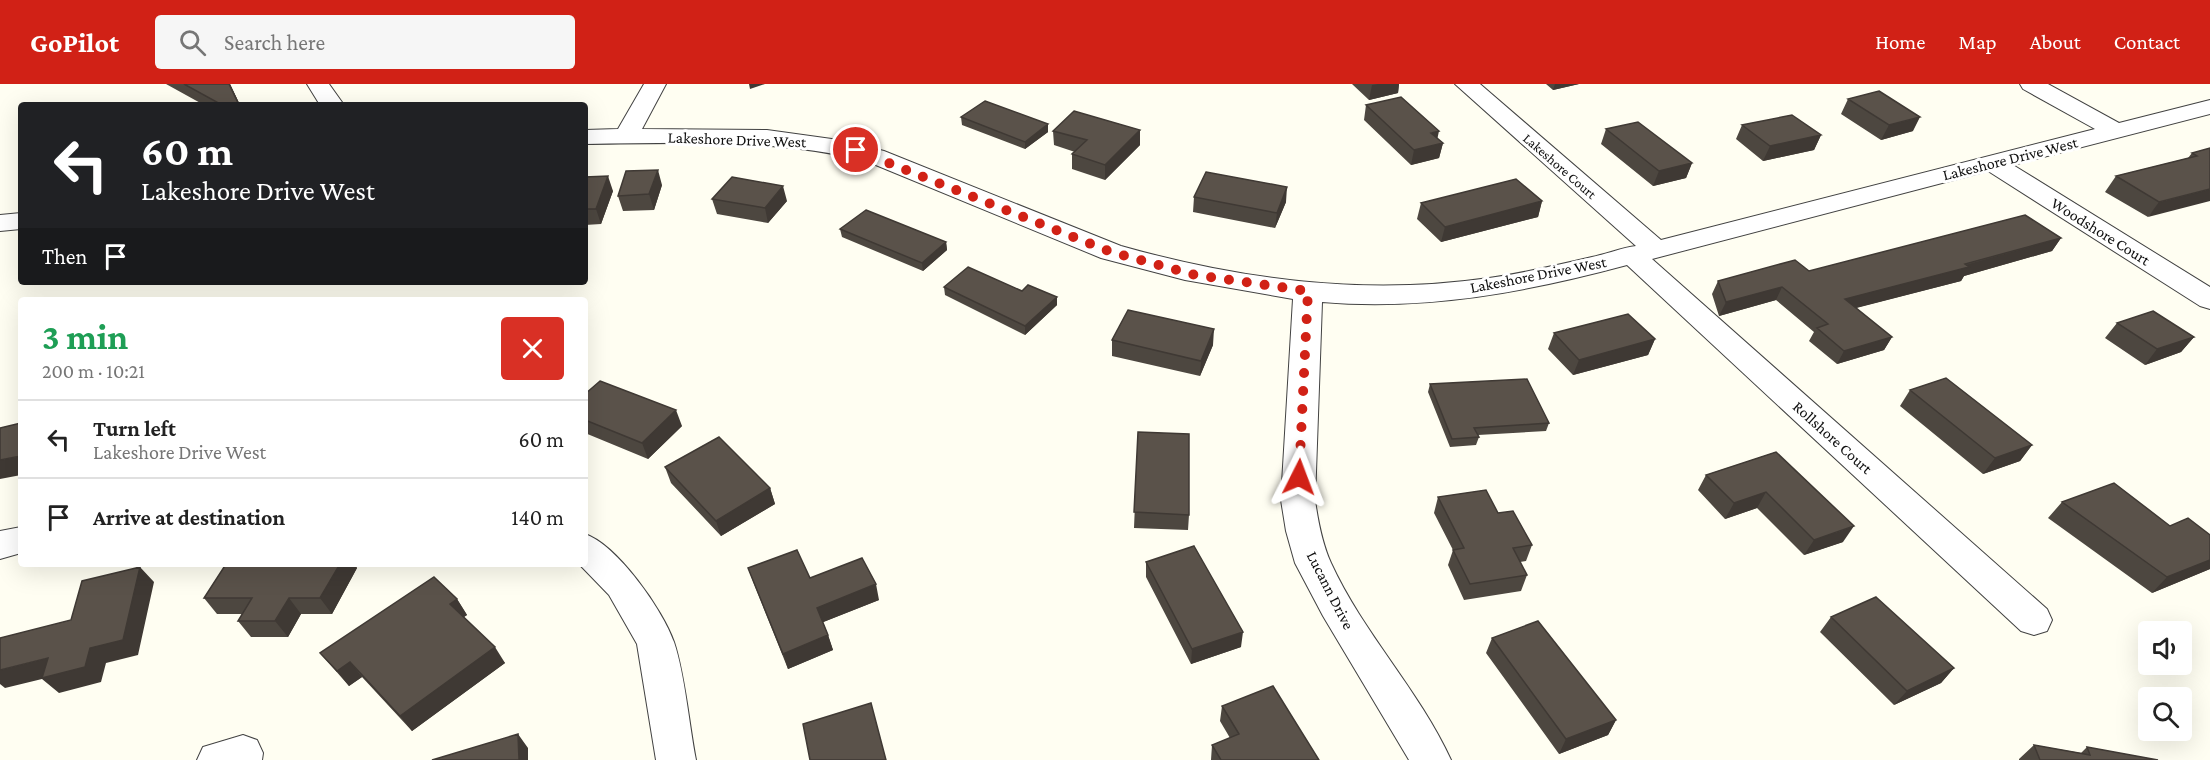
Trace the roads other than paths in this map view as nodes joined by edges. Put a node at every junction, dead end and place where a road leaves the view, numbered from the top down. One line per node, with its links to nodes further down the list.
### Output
1 (318, 84): 5 (street)
2 (654, 84): 9 (street)
3 (1466, 84): 13 (street, Lakeshore Court)
4 (2031, 84): 7 (street)
5 (330, 102)
6 (2210, 107): 7 (street, Lakeshore Drive West)
7 (2116, 131): 10 (street, Lakeshore Drive West)
8 (588, 137): 9 (street, Lakeshore Drive West)
9 (626, 137): 14 (street, Lakeshore Drive West)
10 (1992, 163): 13 (street, Lakeshore Drive West); 15 (street, Woodshore Court)
11 (18, 221): 12 (street)
12 (0, 223)
13 (1643, 252): 14 (street, Lakeshore Drive West); 19 (street, Rollshore Court)
14 (1308, 291): 21 (street, Lucann Drive)
15 (2210, 300)
16 (18, 541): 17 (street)
17 (0, 545)
18 (588, 551): 20 (street)
19 (2034, 620)
20 (676, 760)
21 (1431, 760)

